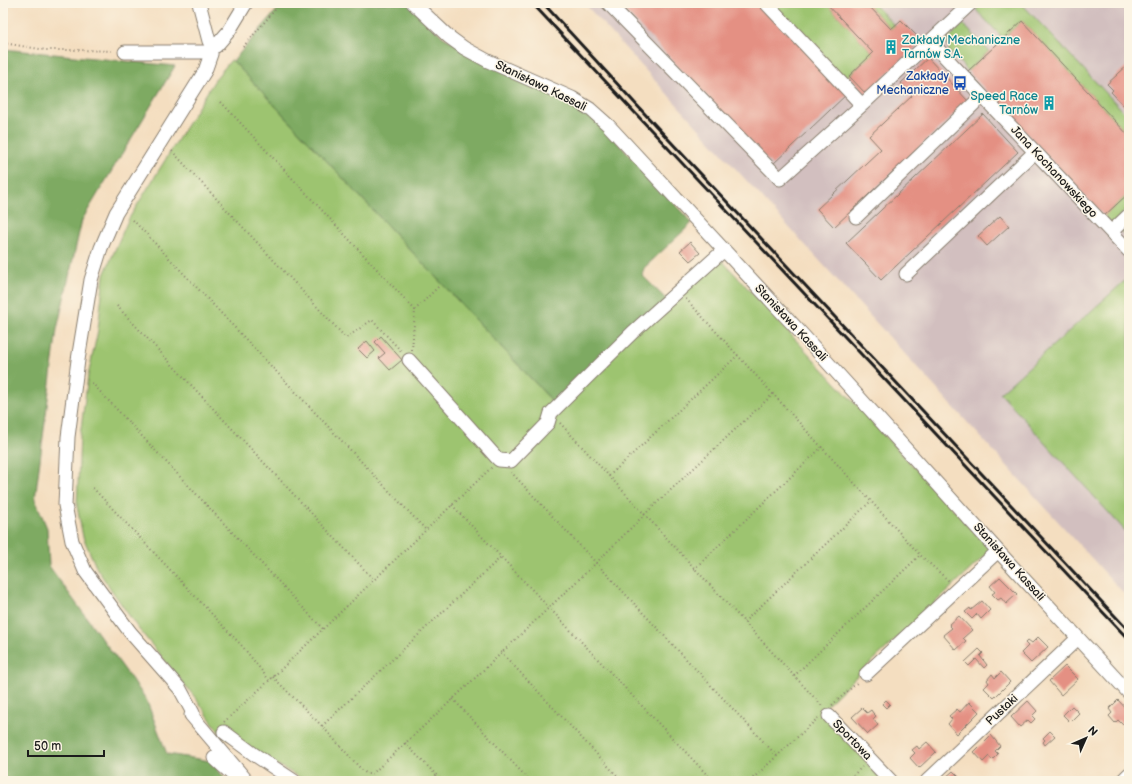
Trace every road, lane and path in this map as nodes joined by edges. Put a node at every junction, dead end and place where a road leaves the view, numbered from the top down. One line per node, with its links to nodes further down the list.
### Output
1 (199, 3): 11 (street)
2 (246, 3): 11 (street)
3 (282, 3): 10 (path)
4 (413, 3): 22 (street, Stanisława Kassali)
5 (608, 3): 15 (street)
6 (766, 3): 15 (street)
7 (971, 3): 8 (street)
8 (930, 41): 13 (street, Jana Kochanowskiego); 15 (street)
9 (3, 43): 12 (path)
10 (243, 47)
11 (210, 48): 12 (street); 69 (street)
12 (125, 52)
13 (982, 96): 17 (street, Jana Kochanowskiego); 19 (street)
14 (221, 102): 28 (path)
15 (862, 105)
16 (172, 151): 30 (path)
17 (1035, 152): 21 (street, Jana Kochanowskiego); 24 (street)
18 (1129, 215): 21 (street)
19 (856, 217)
20 (133, 220): 41 (path)
21 (1111, 232): 23 (street, Jana Kochanowskiego)
22 (724, 250): 26 (street); 42 (street, Stanisława Kassali)
23 (1129, 251)
24 (906, 274)
25 (438, 287): 28 (path)
26 (678, 291): 29 (path); 33 (street)
27 (117, 306): 47 (path)
28 (415, 310): 30 (path)
29 (738, 355): 32 (path); 36 (path)
30 (408, 358): 35 (street)
31 (92, 383): 51 (path)
32 (774, 394): 34 (path); 40 (path)
33 (551, 413): 35 (street); 36 (path)
34 (822, 447): 38 (path); 46 (path)
35 (497, 462): 39 (path); 45 (path)
36 (609, 476): 40 (path)
37 (93, 488): 57 (path)
38 (871, 500): 43 (path); 50 (path)
39 (452, 505): 41 (path); 44 (path)
40 (645, 514): 45 (path); 46 (path)
41 (426, 530): 47 (path)
42 (998, 551): 48 (street); 52 (street, Stanisława Kassali)
43 (920, 555): 48 (path); 55 (path)
44 (501, 557): 49 (path); 61 (path)
45 (596, 562): 49 (path); 64 (path)
46 (694, 569): 50 (path)
47 (374, 580): 51 (path)
48 (958, 589): 54 (street)
49 (548, 608): 53 (path); 74 (path)
50 (744, 622): 55 (path)
51 (323, 629): 56 (path)
52 (1078, 638): 58 (street, Stanisława Kassali); 78 (street, Pustaki)
53 (501, 652): 59 (path); 73 (path)
54 (866, 674): 60 (path)
55 (794, 676): 60 (path)
56 (273, 677): 57 (path); 61 (path)
57 (269, 680): 62 (path)
58 (1129, 693)
59 (453, 699): 63 (path); 72 (path)
60 (828, 713): 64 (path); 66 (street, Sportowa)
61 (322, 726): 63 (path)
62 (224, 732): 70 (street)
63 (405, 743): 71 (path)
64 (777, 756): 75 (path)
65 (214, 758): 68 (street)
66 (870, 759): 76 (path); 77 (street, Sportowa)
67 (1129, 774): 79 (street)
68 (239, 781)
69 (247, 781)
70 (294, 781)
71 (442, 781)
72 (530, 781)
73 (622, 781)
74 (713, 781)
75 (750, 781)
76 (847, 781)
77 (891, 781)
78 (927, 781)
79 (1122, 781)

